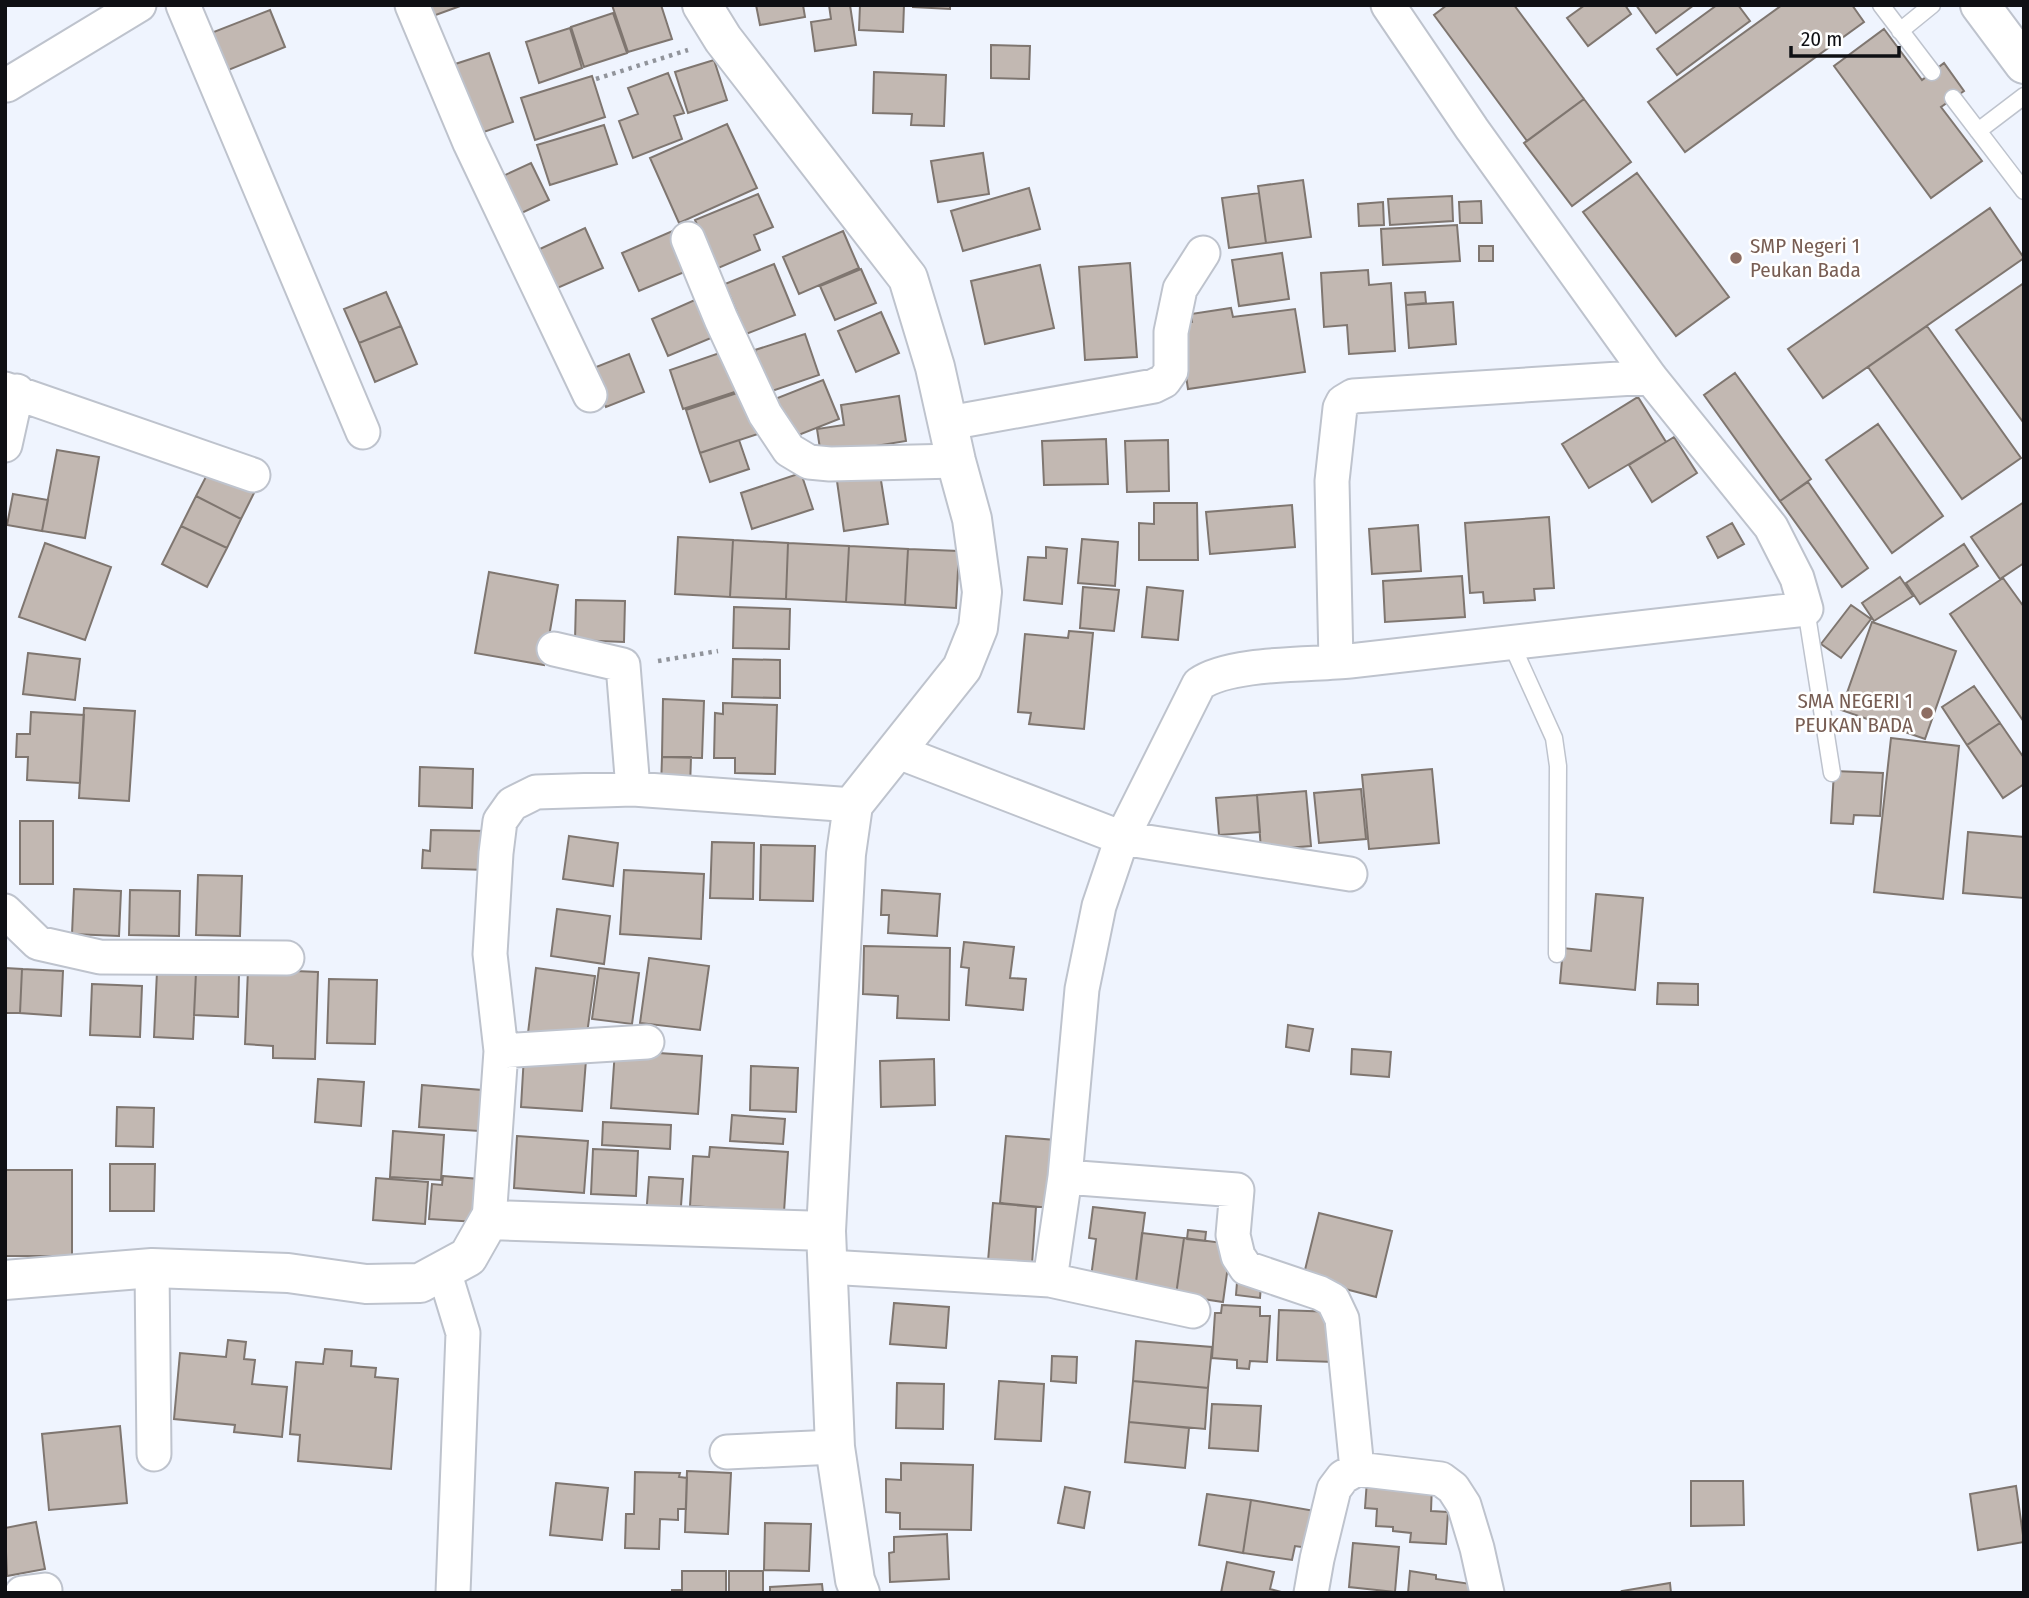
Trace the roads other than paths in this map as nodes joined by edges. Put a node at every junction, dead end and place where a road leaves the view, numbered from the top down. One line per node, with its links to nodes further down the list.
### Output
1 (139, 5): 12 (street)
2 (183, 5): 23 (street)
3 (412, 5): 21 (street)
4 (702, 5): 22 (street)
5 (1388, 5): 19 (street)
6 (1881, 5): 9 (lane)
7 (1932, 5): 9 (lane)
8 (1980, 5): 10 (street)
9 (1900, 31): 11 (lane)
10 (2024, 64)
11 (1932, 72)
12 (8, 85)
13 (2024, 96): 15 (lane)
14 (1953, 98): 15 (lane)
15 (1978, 131): 16 (lane)
16 (2024, 191)
17 (688, 239): 25 (street)
18 (1203, 253): 22 (street)
19 (1650, 377): 27 (street); 30 (street)
20 (11, 390): 24 (street); 26 (street)
21 (590, 396)
22 (948, 423): 25 (street)
23 (363, 432)
24 (5, 445)
25 (956, 461): 31 (street)
26 (253, 475)
27 (1807, 609): 28 (street); 32 (lane)
28 (1511, 643): 30 (street); 38 (lane)
29 (554, 649): 33 (street)
30 (1336, 663): 35 (street)
31 (896, 751): 34 (street); 35 (street)
32 (1832, 773)
33 (633, 789): 34 (street); 41 (street)
34 (853, 805): 44 (street)
35 (1122, 838): 36 (street); 42 (street)
36 (1350, 874)
37 (5, 911): 39 (street)
38 (1557, 954)
39 (287, 958)
40 (647, 1042): 41 (street)
41 (501, 1051): 43 (street)
42 (1065, 1177): 48 (street); 53 (street)
43 (489, 1220): 44 (street); 46 (street)
44 (827, 1249): 48 (street); 50 (street)
45 (152, 1268): 46 (street); 47 (street); 52 (street)
46 (444, 1270): 54 (street)
47 (5, 1280)
48 (1050, 1280): 49 (street)
49 (1193, 1311)
50 (835, 1447): 51 (street); 55 (street)
51 (727, 1452)
52 (153, 1454)
53 (1357, 1469): 56 (street); 57 (street)
54 (453, 1593)
55 (860, 1593)
56 (1311, 1593)
57 (1487, 1593)

